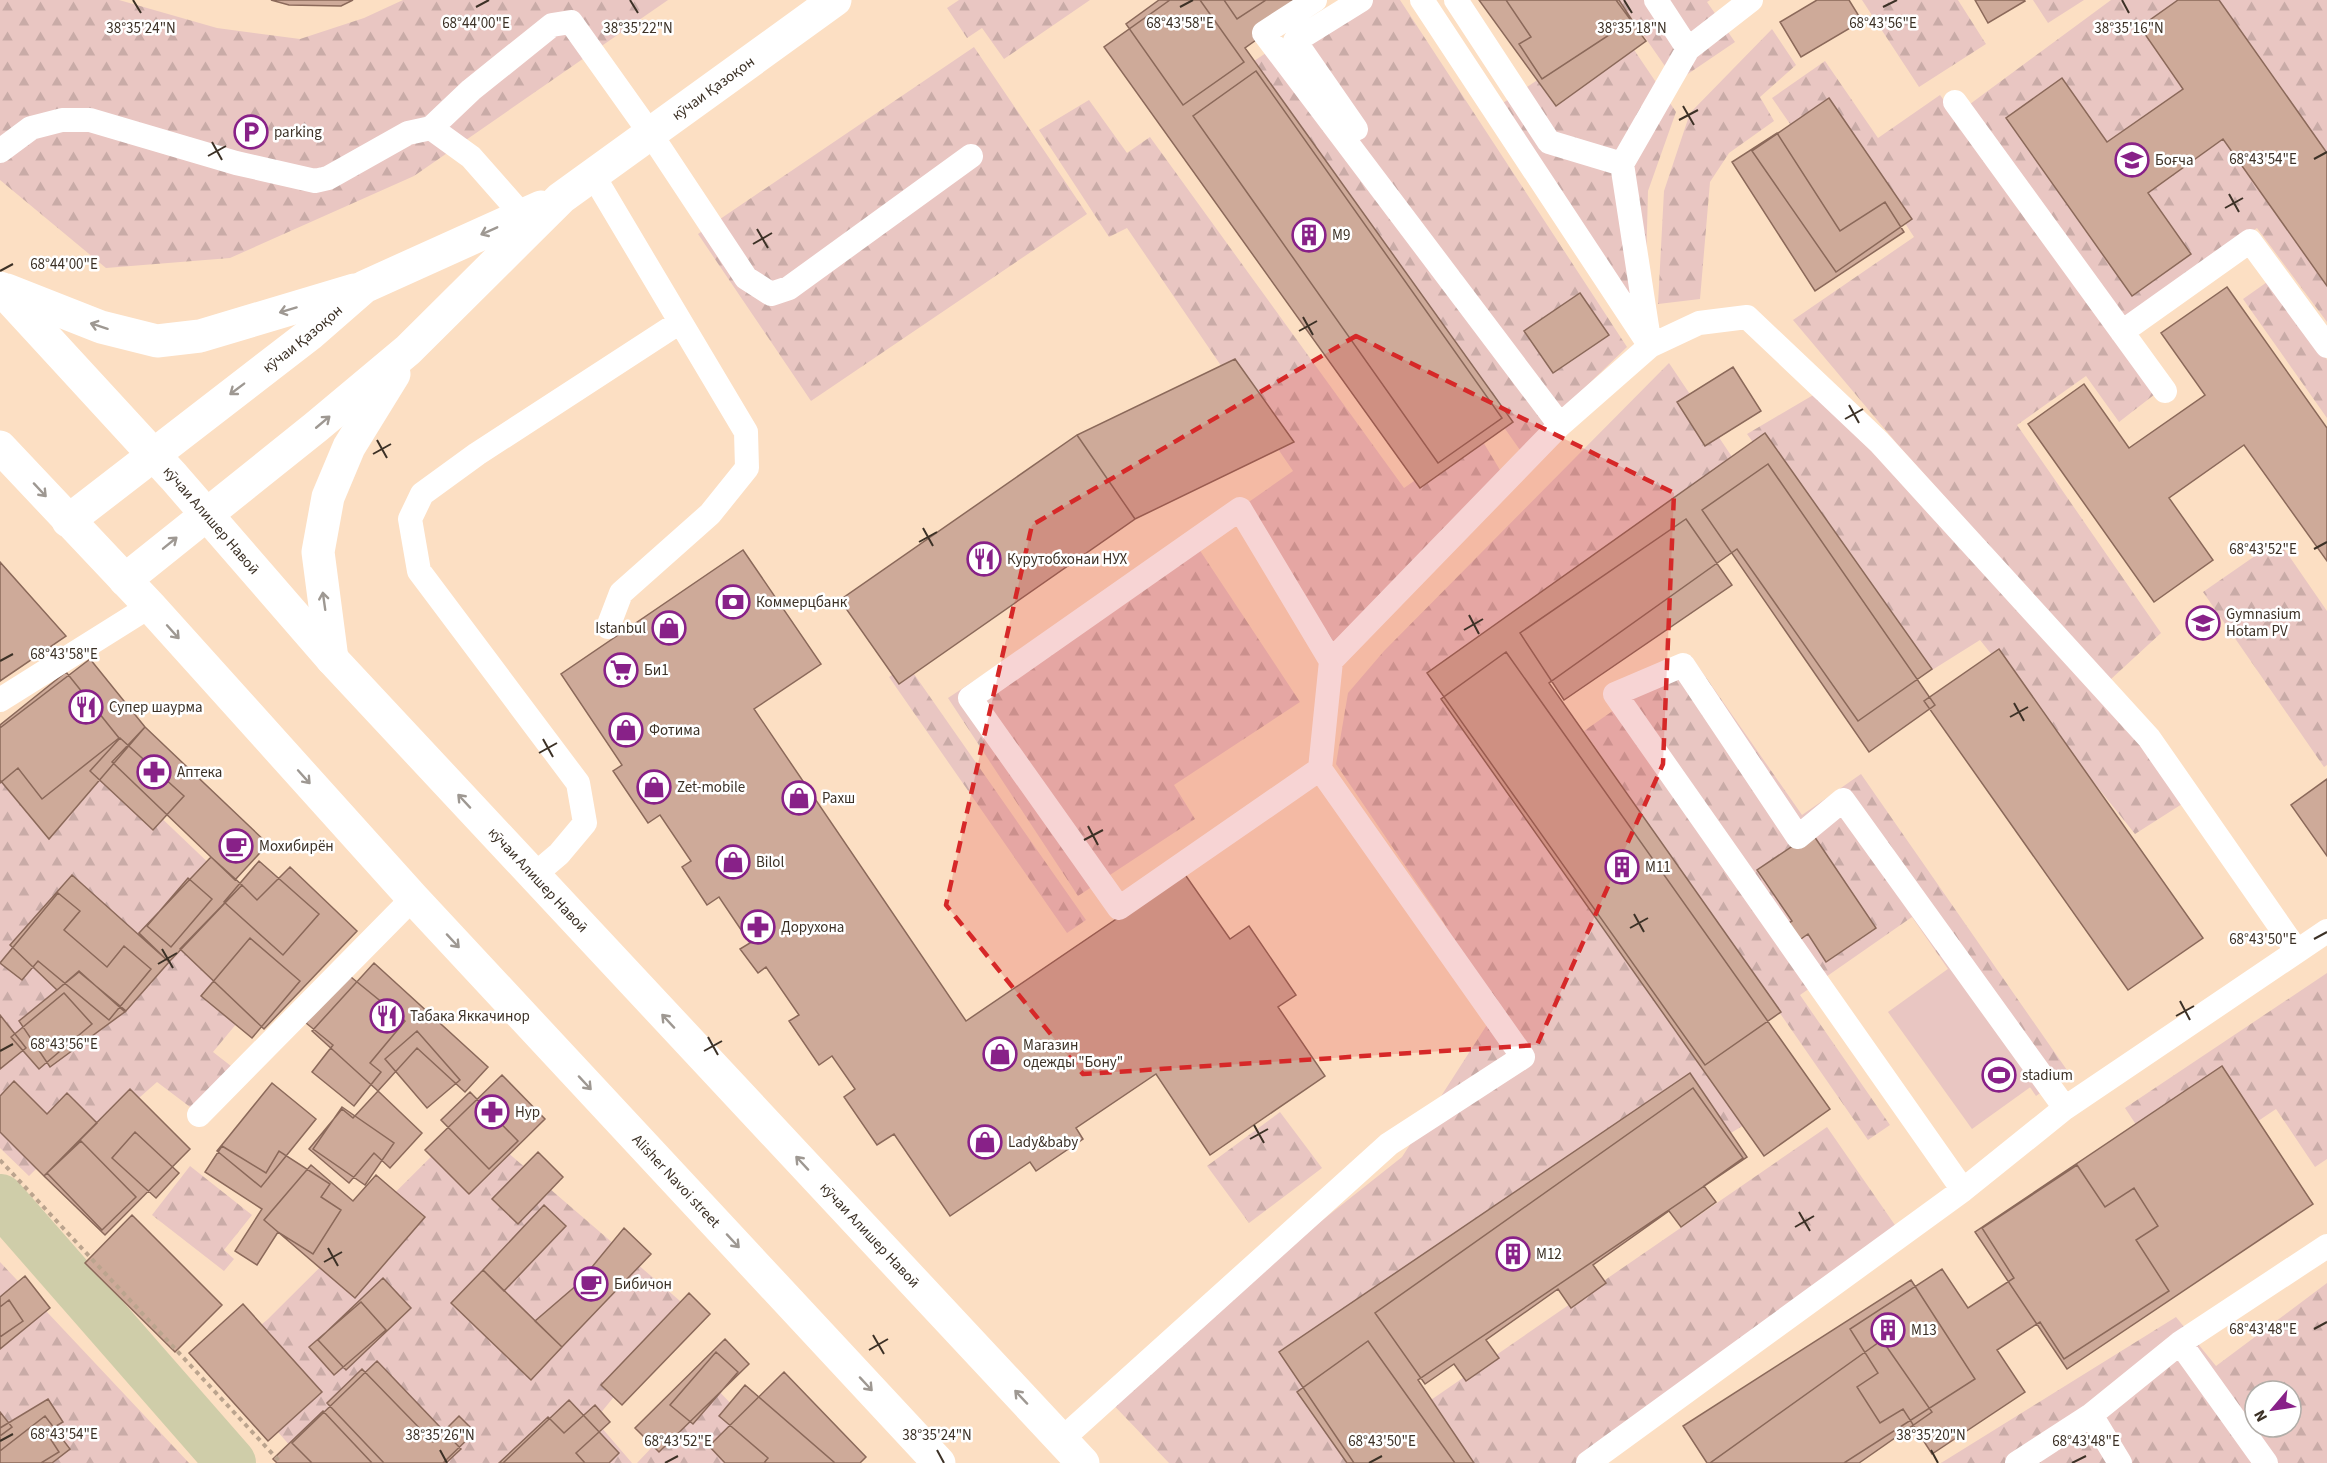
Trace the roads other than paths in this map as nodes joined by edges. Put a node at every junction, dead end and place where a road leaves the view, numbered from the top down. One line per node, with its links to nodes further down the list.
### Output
1 (835, 0): 11 (street, кӯчаи Қазоқон)
2 (1315, 0): 26 (lane)
3 (1361, 0): 26 (lane)
4 (1422, 0): 22 (lane)
5 (1456, 0): 14 (lane)
6 (1656, 0): 8 (lane)
7 (1751, 0): 8 (lane)
8 (1689, 49): 14 (lane)
9 (1955, 102): 21 (lane)
10 (431, 128): 11 (lane); 12 (lane); 17 (lane)
11 (650, 133): 13 (lane); 15 (street, кӯчаи Қазоқон)
12 (0, 151)
13 (971, 156)
14 (1622, 164): 22 (lane)
15 (593, 175): 16 (street, кӯчаи Қазоқон); 20 (lane)
16 (561, 198): 17 (street, кӯчаи Қазоқон); 24 (street, кӯчаи Қазоқон)
17 (523, 216): 18 (street, кӯчаи Қазоқон, one-way to 18)
18 (364, 287): 19 (street, one-way to 19); 28 (street, кӯчаи Қазоқон, one-way to 28)
19 (0, 288): 28 (street, кӯчаи Алишер Навоӣ)
20 (680, 322): 33 (lane); 38 (lane)
21 (2122, 332): 23 (lane); 25 (lane)
22 (1650, 346): 26 (lane); 41 (lane)
23 (2327, 346)
24 (408, 350): 29 (street, кӯчаи Қазоқон, one-way to 24); 34 (street, one-way to 24)
25 (2165, 391)
26 (1560, 424): 35 (lane)
27 (0, 447): 30 (street, one-way to 30)
28 (152, 454): 29 (street, кӯчаи Алишер Навоӣ); 30 (street, кӯчаи Қазоқон)
29 (206, 514): 31 (street, кӯчаи Қазоқон, one-way to 29); 34 (street, кӯчаи Алишер Навоӣ)
30 (68, 520): 31 (street)
31 (125, 580): 32 (street)
32 (150, 606): 36 (lane); 39 (street, one-way to 39)
33 (608, 627)
34 (332, 659): 38 (street, кӯчаи Алишер Навоӣ, one-way to 34)
35 (1331, 661): 37 (lane); 37 (lane)
36 (0, 699)
37 (1320, 769): 48 (lane)
38 (533, 876): 48 (street, кӯчаи Алишер Навоӣ, one-way to 38)
39 (413, 898): 43 (lane); 49 (street, Alisher Navoi street, one-way to 49)
40 (2327, 931): 41 (lane)
41 (2297, 951): 42 (lane)
42 (2065, 1108): 44 (lane); 44 (lane)
43 (199, 1115)
44 (1962, 1190): 50 (lane)
45 (2327, 1246): 46 (lane)
46 (2180, 1343): 47 (lane); 53 (lane)
47 (2091, 1415): 51 (lane); 52 (lane)
48 (1072, 1451)
49 (939, 1463)
50 (1588, 1463)
51 (2017, 1463)
52 (2120, 1463)
53 (2265, 1463)

